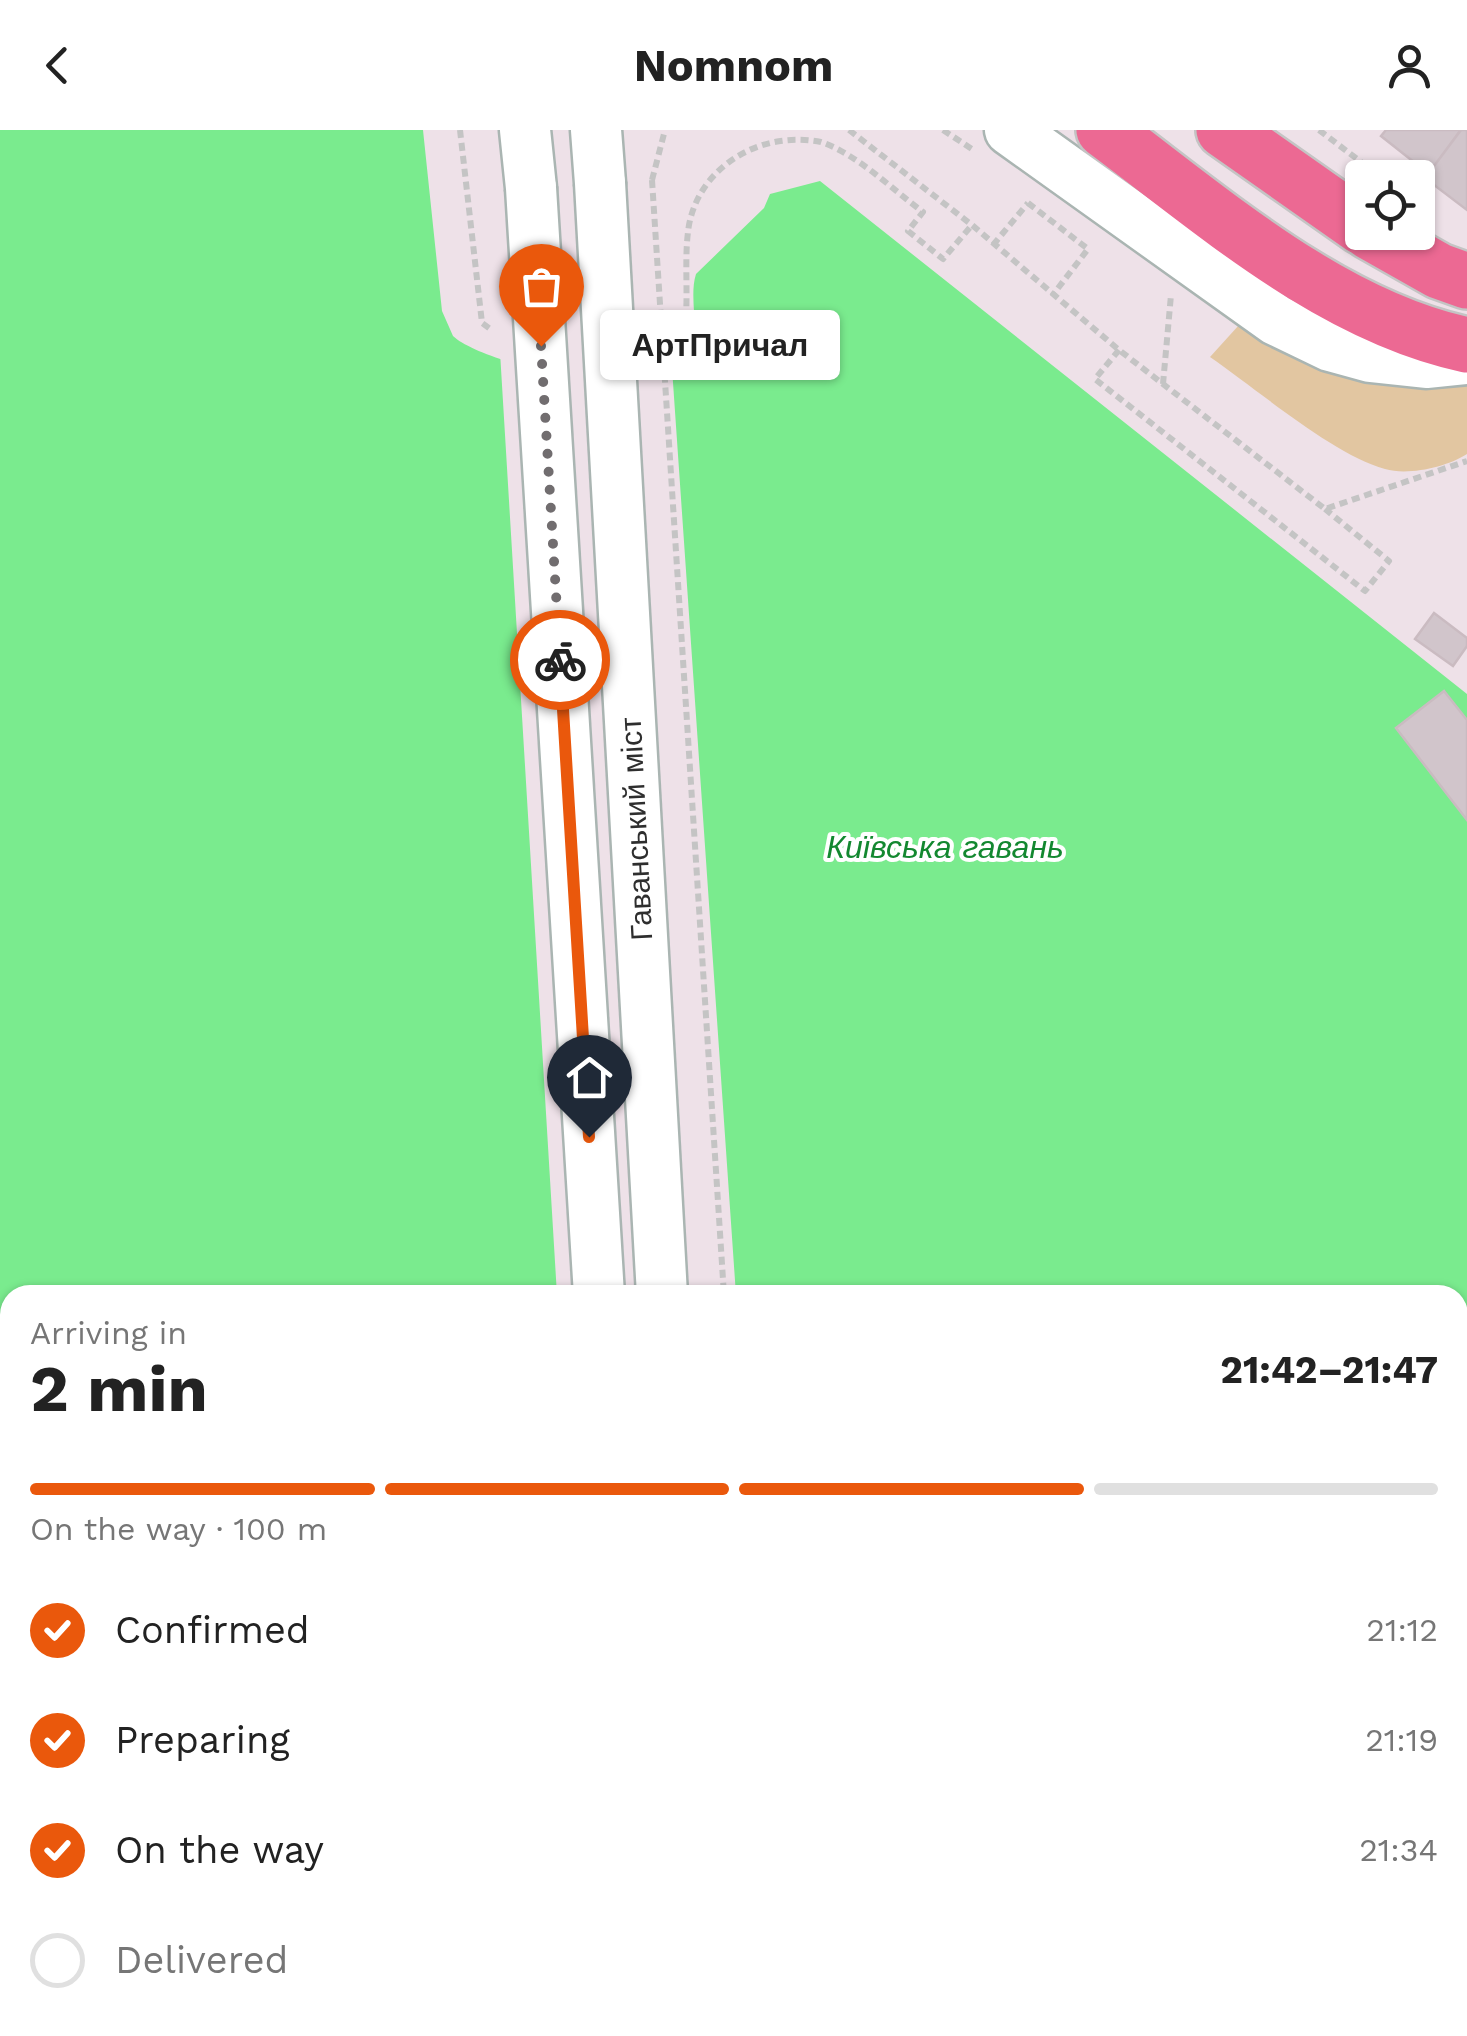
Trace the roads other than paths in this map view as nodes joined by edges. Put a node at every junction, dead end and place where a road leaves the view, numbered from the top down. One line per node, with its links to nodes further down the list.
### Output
1 (525, 130): 11 (main road, bridge)
2 (1010, 130): 10 (main road)
3 (1224, 130): 6 (main road)
4 (1120, 142): 9 (main road)
5 (605, 153): 12 (main road, Гаванський міст, bridge)
6 (1345, 215)
7 (1398, 250): 8 (main road)
8 (1467, 281)
9 (1467, 345)
10 (1467, 359)
11 (598, 1285)
12 (662, 1285)

